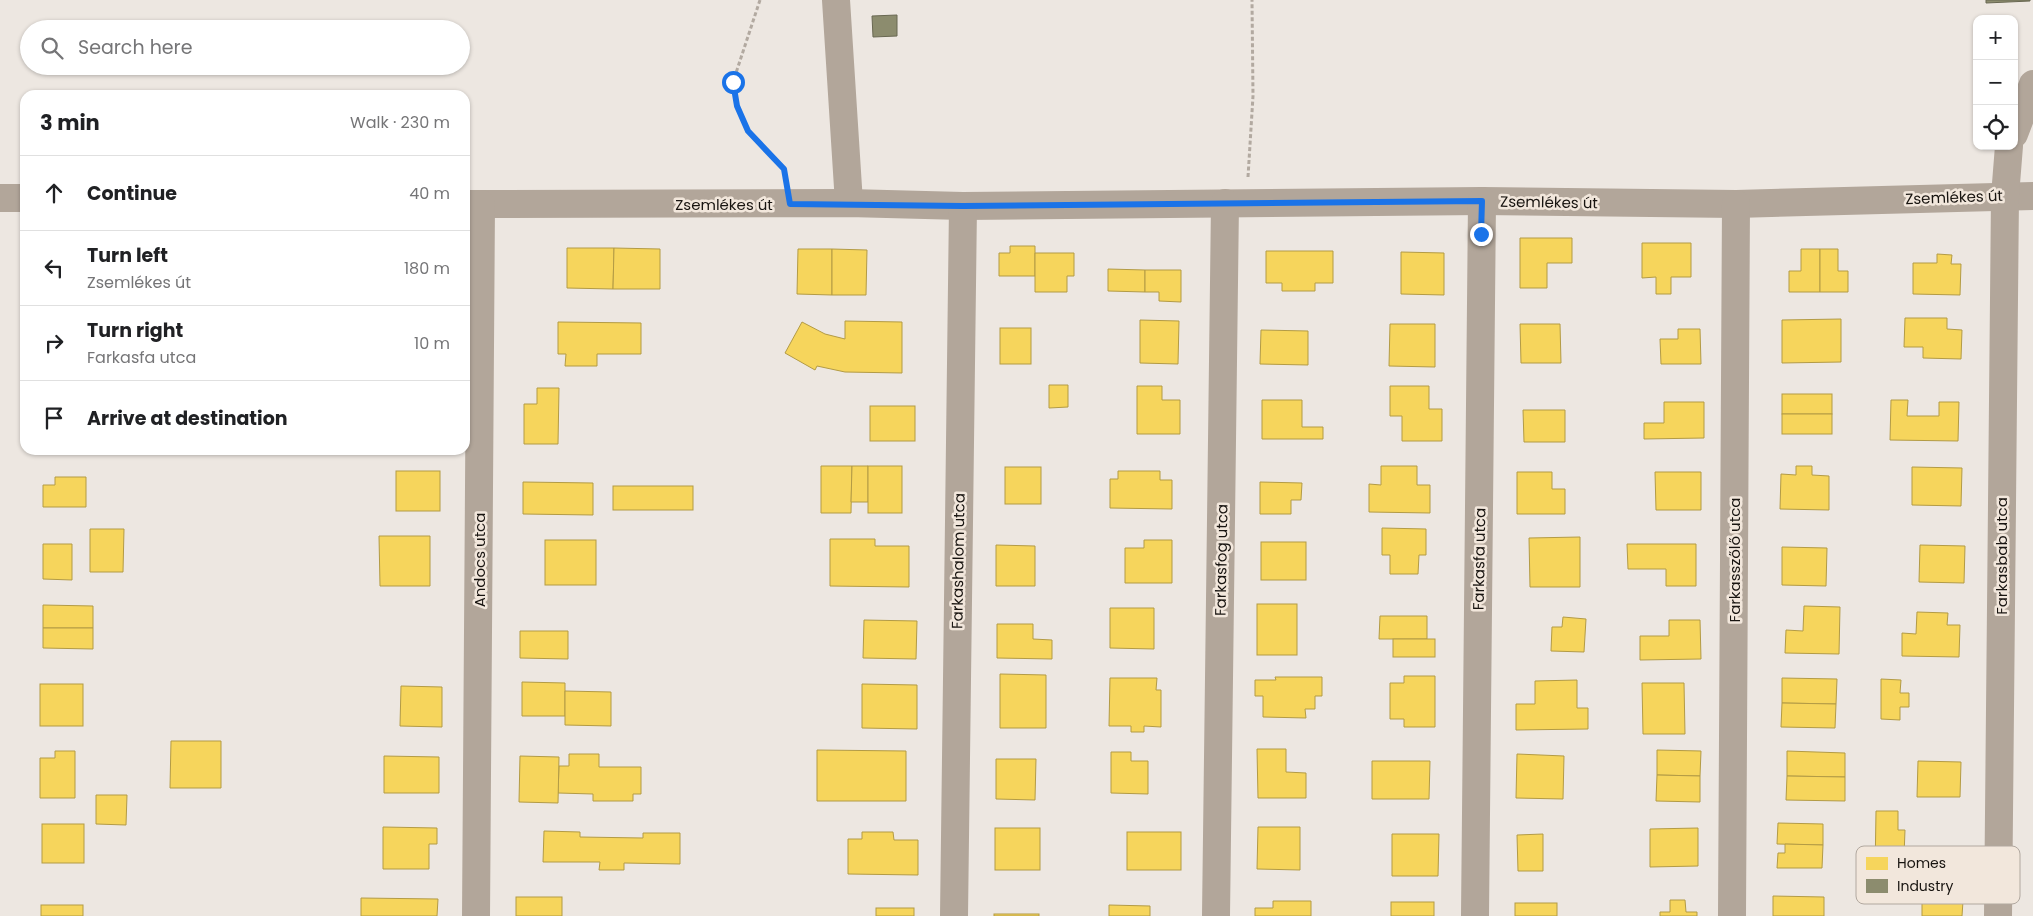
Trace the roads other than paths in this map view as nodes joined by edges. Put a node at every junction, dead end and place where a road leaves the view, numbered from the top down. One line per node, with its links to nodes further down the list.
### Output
1 (836, 0): 10 (street)
2 (2033, 84): 3 (street)
3 (2018, 123)
4 (2009, 150): 5 (street, Farkasbab utca)
5 (2005, 196): 6 (street, Zsemlékes út); 13 (street, Zsemlékes út); 15 (street, Farkasbab utca)
6 (2033, 196)
7 (0, 198): 8 (street)
8 (20, 198)
9 (1482, 201): 11 (street, Zsemlékes út); 13 (street, Zsemlékes út); 19 (street, Farkasfa utca)
10 (849, 203): 12 (street, Zsemlékes út); 14 (street, Zsemlékes út)
11 (1225, 203): 14 (street, Zsemlékes út); 18 (street, Farkasfog utca)
12 (473, 204): 16 (street, Andocs utca)
13 (1736, 204): 20 (street, Farkasszőlő utca)
14 (963, 206): 17 (street, Farkashalom utca)
15 (1999, 846)
16 (476, 916)
17 (954, 916)
18 (1216, 916)
19 (1475, 916)
20 (1732, 916)

